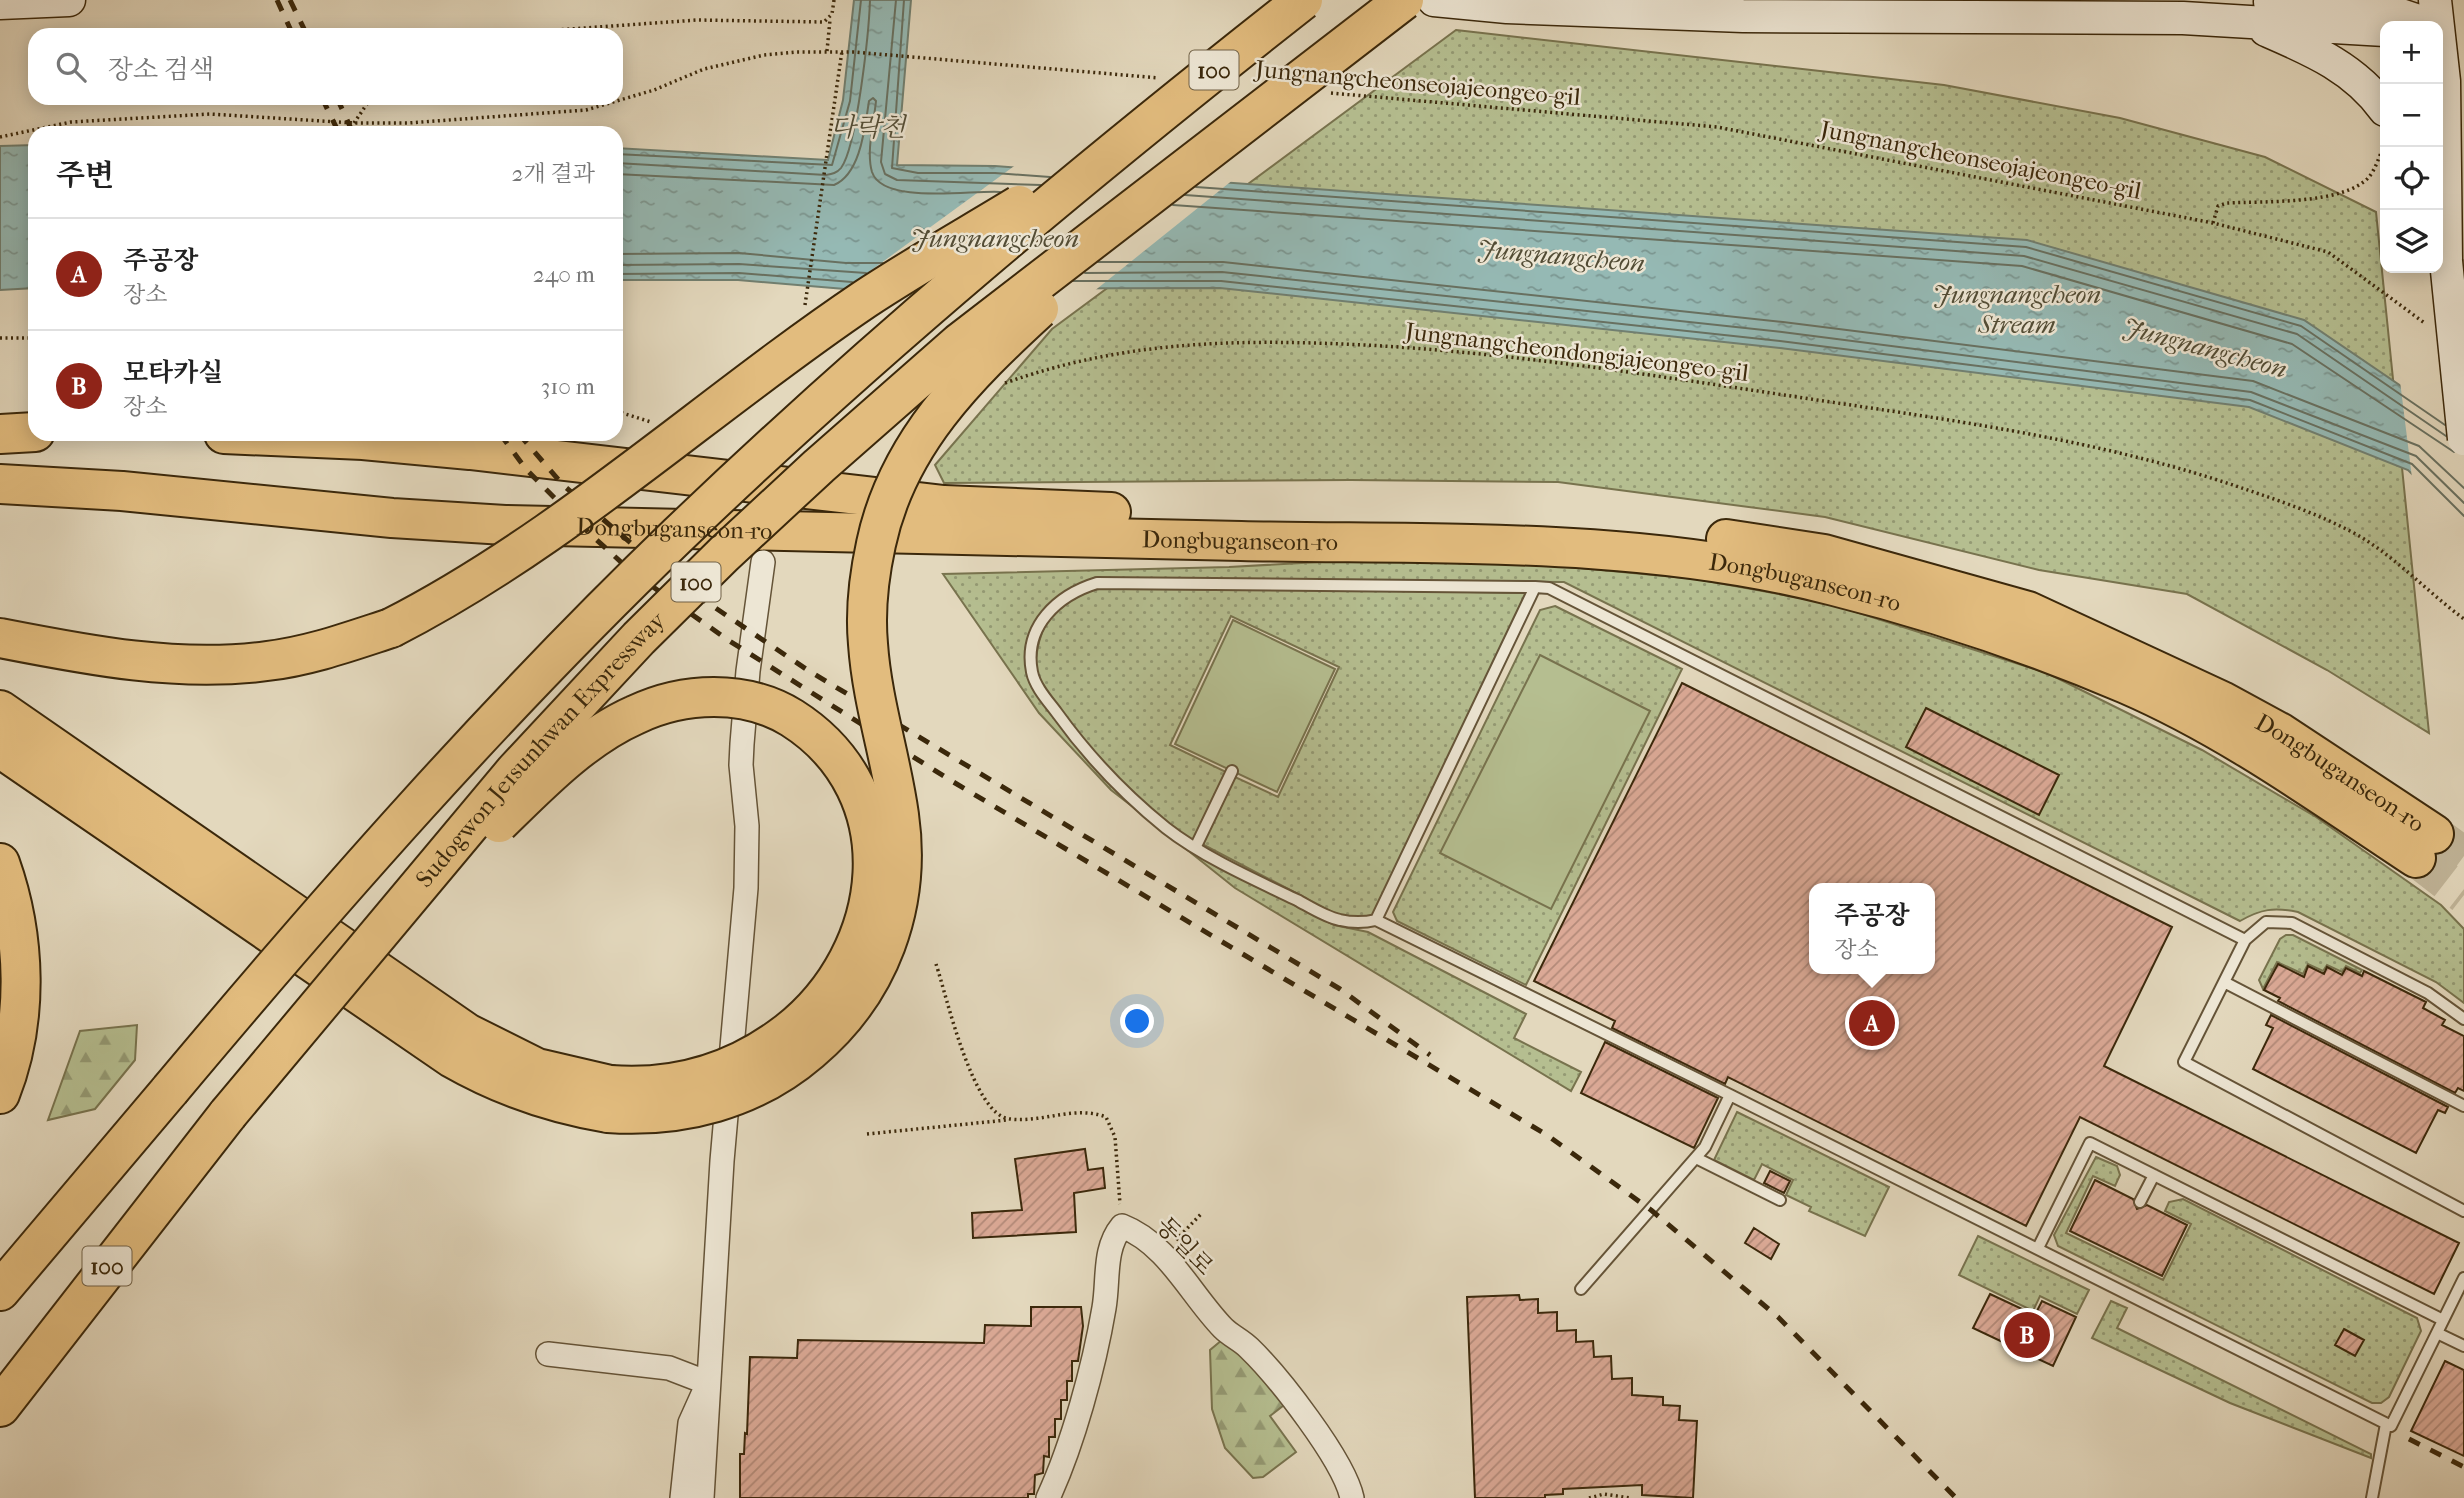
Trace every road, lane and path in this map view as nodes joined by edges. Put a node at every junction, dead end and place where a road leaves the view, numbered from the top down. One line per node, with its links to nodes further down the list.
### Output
1 (69, 0): 6 (street)
2 (834, 0): 8 (path)
3 (1303, 0): 26 (highway, Sudogwon Je1sunhwan Expressway / 100, bridge)
4 (1404, 0): 22 (highway, Sudogwon Je1sunhwan Expressway / 100, bridge)
5 (1434, 0): 7 (street)
6 (0, 3)
7 (2256, 6): 9 (street); 11 (street); 18 (street)
8 (830, 18): 10 (path); 12 (path)
9 (2430, 21)
10 (583, 28)
11 (2380, 29)
12 (827, 51): 13 (path); 17 (path)
13 (842, 51): 15 (path); 31 (path)
14 (2443, 62): 29 (street)
15 (1162, 78)
16 (1324, 92): 28 (path, Jungnangcheonseojajeongeo-gil)
17 (623, 99)
18 (2380, 103)
19 (366, 105): 21 (path)
20 (607, 105): 21 (path)
21 (354, 123): 23 (path)
22 (1239, 125): 58 (highway, bridge); 61 (highway, Sudogwon Je1sunhwan Expressway / 100, bridge)
23 (52, 126)
24 (28, 131): 25 (path)
25 (0, 137)
26 (1125, 140): 45 (highway, bridge); 74 (highway, Sudogwon Je1sunhwan Expressway / 100, bridge)
27 (2380, 154): 28 (path)
28 (2213, 223): 30 (path, Jungnangcheonseojajeongeo-gil)
29 (2449, 250): 30 (street, bridge)
30 (2439, 316): 39 (street, bridge)
31 (803, 318)
32 (0, 338): 33 (path)
33 (28, 338)
34 (994, 386): 44 (path, Jungnangcheondongjajeongeo-gil)
35 (623, 413): 36 (path)
36 (653, 422)
37 (28, 432): 38 (highway)
38 (0, 433)
39 (2464, 439)
40 (374, 441): 41 (highway, Dongbuganseon-ro)
41 (0, 484)
42 (763, 562): 79 (street)
43 (1535, 587): 49 (lane); 51 (lane); 52 (lane)
44 (2464, 619)
45 (0, 638)
46 (0, 710): 58 (highway)
47 (0, 748): 58 (highway)
48 (1232, 771): 49 (lane)
49 (1196, 846): 51 (lane)
50 (0, 863): 56 (highway)
51 (1376, 920): 57 (lane)
52 (2245, 940): 54 (lane); 55 (lane)
53 (936, 964): 60 (path)
54 (2224, 982): 59 (lane); 67 (lane)
55 (2464, 1019)
56 (0, 1094)
57 (1730, 1095): 63 (lane); 70 (lane)
58 (609, 1099): 61 (highway, bridge)
59 (2464, 1105)
60 (1009, 1119): 62 (path); 69 (path)
61 (222, 1120): 80 (highway, Sudogwon Je1sunhwan Expressway / 100)
62 (867, 1134)
63 (1696, 1158): 65 (lane); 73 (lane)
64 (2154, 1175): 66 (lane); 70 (lane); 75 (lane)
65 (1780, 1200)
66 (2140, 1202)
67 (2464, 1211)
68 (1202, 1213): 71 (path)
69 (1122, 1226): 71 (street, 동일로); 84 (street, 동일로)
70 (2038, 1248): 81 (lane)
71 (1160, 1251): 85 (street, 동일로)
72 (2464, 1278): 75 (lane)
73 (1581, 1289)
74 (0, 1291)
75 (2443, 1320): 76 (lane)
76 (2437, 1333): 77 (lane); 81 (lane)
77 (2464, 1346)
78 (548, 1354): 79 (street)
79 (708, 1383): 82 (street); 83 (street)
80 (0, 1407)
81 (2386, 1424): 88 (lane)
82 (682, 1498)
83 (702, 1498)
84 (1048, 1498)
85 (1352, 1498)
86 (1588, 1498): 87 (path)
87 (1630, 1498)
88 (2372, 1498)

